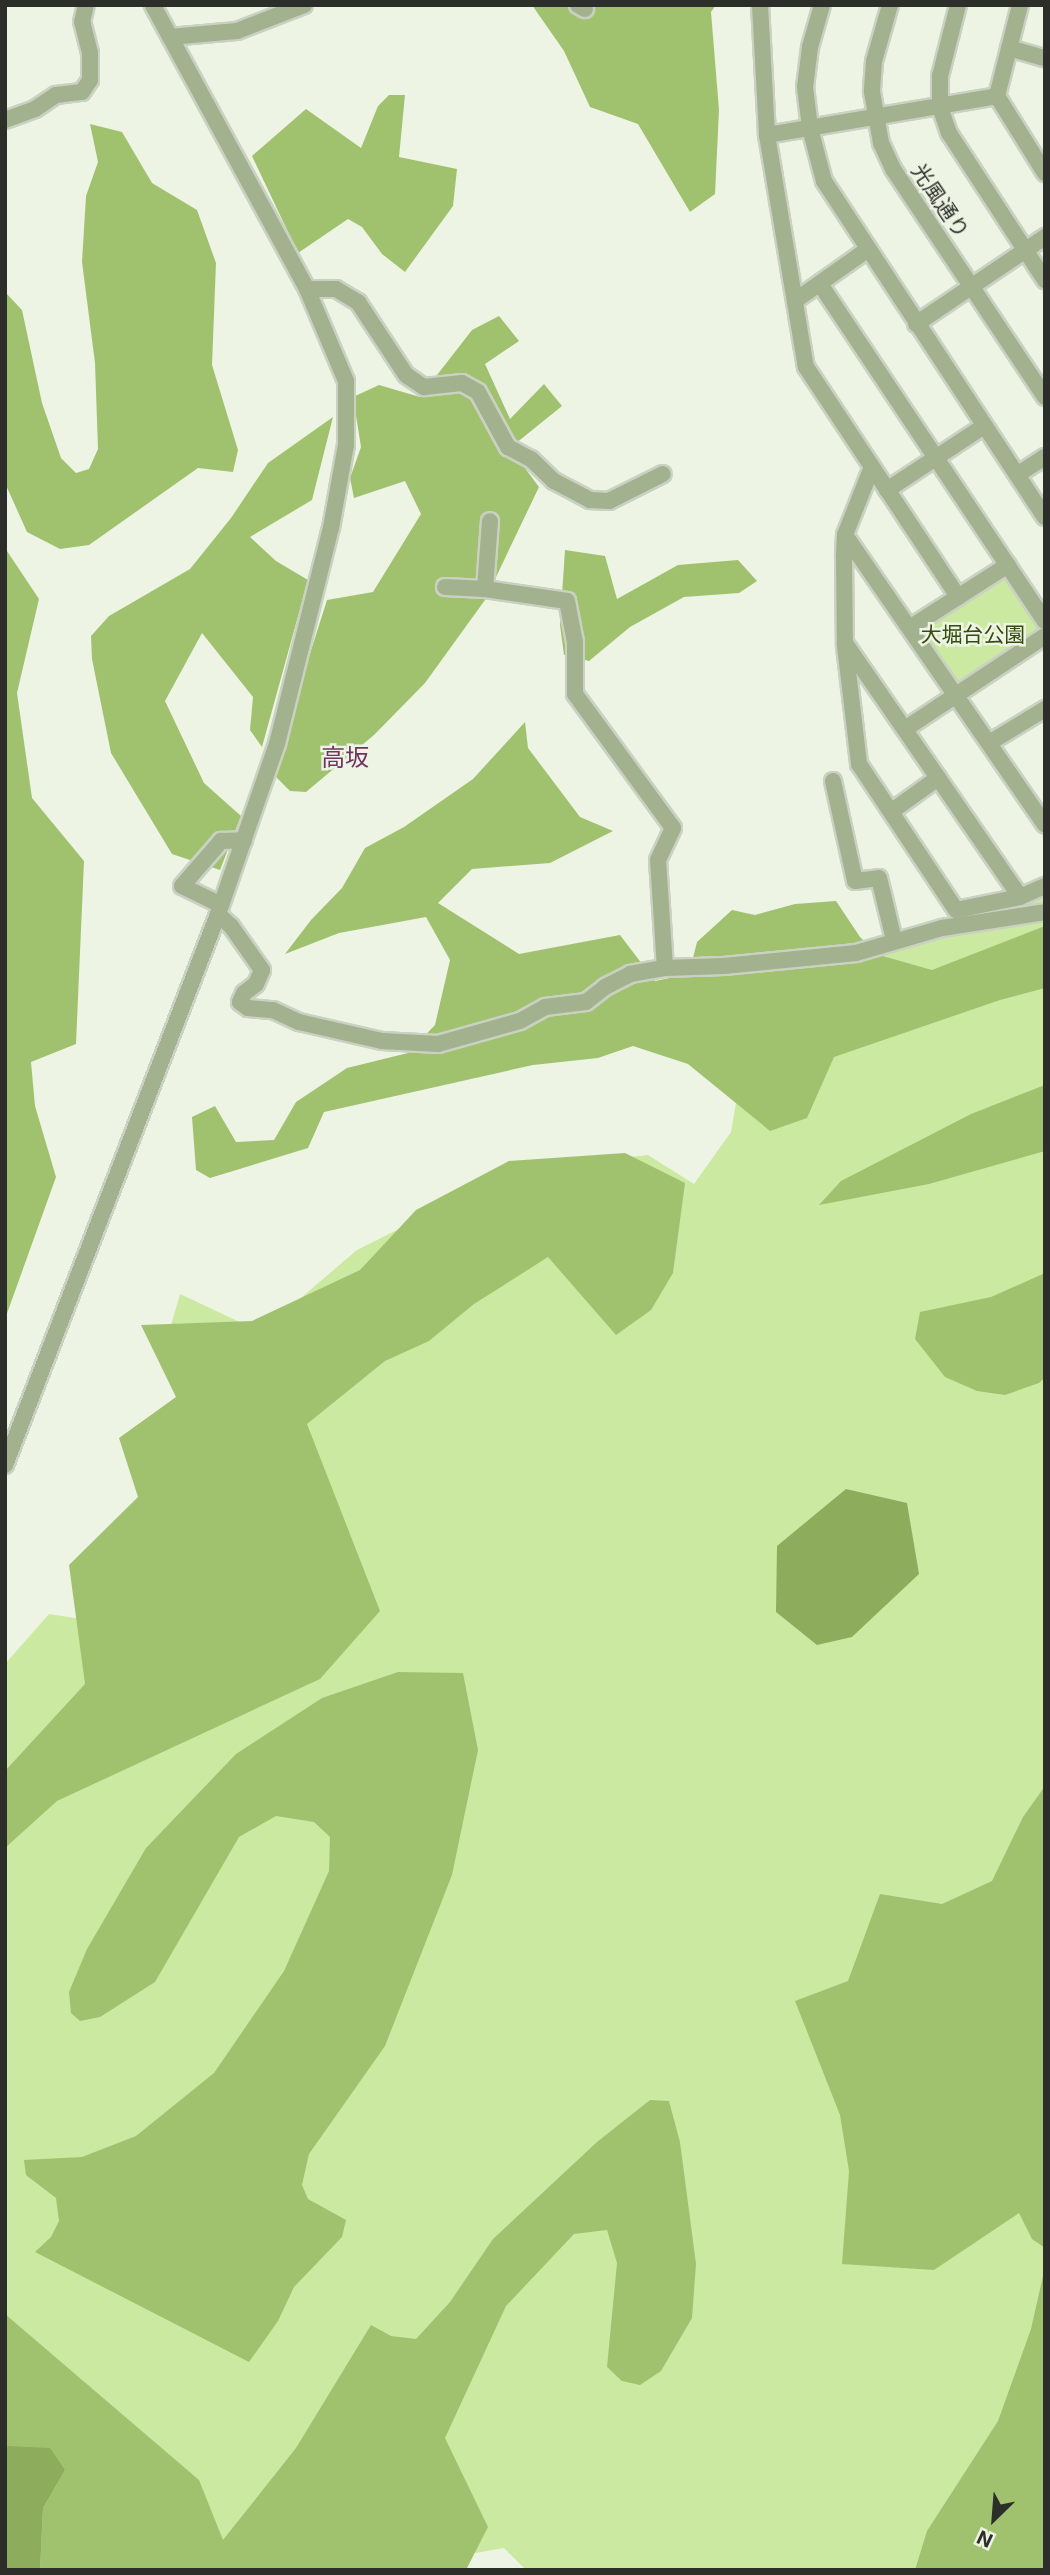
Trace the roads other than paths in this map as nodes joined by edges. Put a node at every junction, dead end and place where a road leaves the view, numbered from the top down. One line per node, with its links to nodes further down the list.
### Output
1 (86, 5): 15 (street)
2 (153, 5): 9 (street)
3 (304, 5): 9 (street)
4 (760, 5): 17 (street)
5 (822, 5): 16 (street)
6 (890, 5): 14 (street, 光風通り)
7 (958, 5): 13 (street)
8 (1020, 5): 10 (street)
9 (170, 37): 25 (street)
10 (1009, 48): 11 (street); 12 (street)
11 (1045, 58)
12 (997, 96): 13 (street); 18 (street)
13 (940, 107): 14 (street); 21 (street)
14 (874, 118): 16 (street); 24 (street, 光風通り)
15 (5, 120)
16 (810, 128): 17 (street); 20 (street)
17 (767, 135): 26 (street)
18 (1045, 173)
19 (1045, 237): 21 (street)
20 (867, 250): 23 (street); 27 (street)
21 (1025, 251): 22 (street); 24 (street)
22 (1045, 280)
23 (820, 284): 26 (street); 30 (street)
24 (972, 287): 27 (street); 28 (street, 光風通り)
25 (307, 289): 33 (street); 55 (street)
26 (796, 300): 32 (street)
27 (916, 324): 29 (street)
28 (1045, 397)
29 (984, 426): 30 (street); 34 (street)
30 (937, 457): 35 (street); 39 (street)
31 (1045, 457): 34 (street)
32 (872, 467): 35 (street); 38 (street)
33 (663, 474)
34 (1017, 475): 36 (street)
35 (887, 490): 42 (street)
36 (1045, 517)
37 (490, 521): 41 (street)
38 (845, 535): 44 (street); 46 (street)
39 (1008, 565): 42 (street); 43 (street)
40 (445, 587): 41 (street)
41 (485, 589): 61 (street)
42 (958, 597): 44 (street)
43 (1045, 621)
44 (911, 627): 47 (street)
45 (1045, 636): 47 (street)
46 (845, 641): 49 (street); 53 (street)
47 (956, 695): 49 (street); 50 (street)
48 (1042, 716): 50 (street)
49 (905, 729): 51 (street)
50 (989, 743): 54 (street)
51 (938, 778): 53 (street); 57 (street)
52 (833, 781): 60 (street)
53 (892, 811): 57 (street)
54 (1045, 825)
55 (244, 841): 58 (street); 58 (street)
56 (1045, 886): 57 (street)
57 (1020, 897)
58 (220, 910): 61 (street); 62 (street)
59 (1045, 912): 60 (street)
60 (894, 940): 61 (street)
61 (664, 968)
62 (5, 1465)

